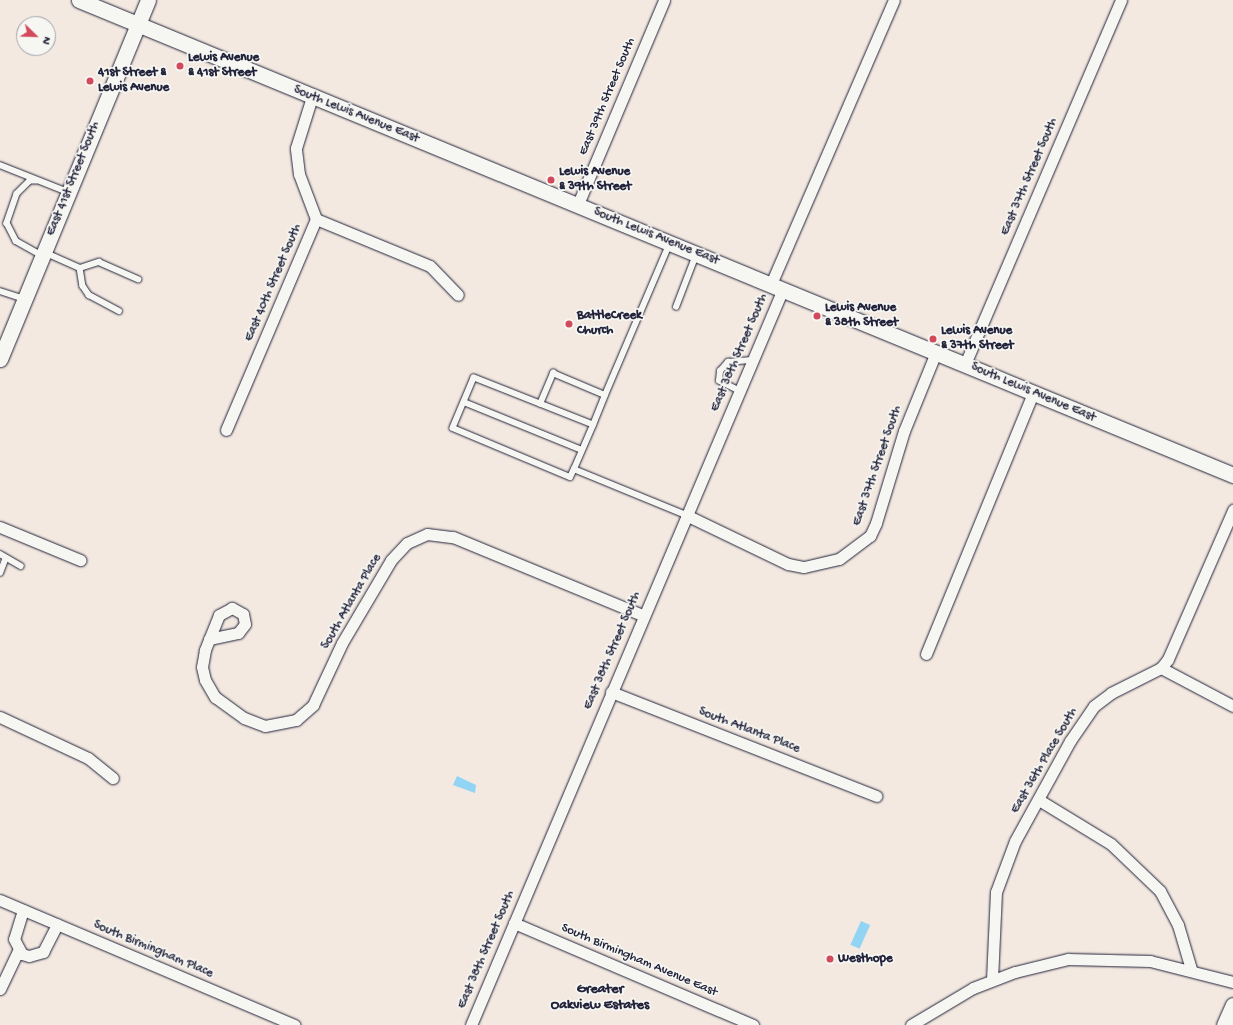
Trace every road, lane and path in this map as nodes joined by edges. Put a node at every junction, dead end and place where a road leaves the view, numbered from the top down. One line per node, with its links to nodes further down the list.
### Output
1 (79, 0): 6 (main road, South Lewis Avenue East)
2 (148, 0): 6 (main road, East 41st Street South)
3 (664, 0): 11 (street, East 39th Street South)
4 (894, 0): 18 (street, East 38th Street South)
5 (1121, 0): 28 (street, East 37th Street South)
6 (138, 25): 7 (main road, South Lewis Avenue East); 10 (main road, East 41st Street South)
7 (312, 97): 11 (main road, South Lewis Avenue East); 12 (street, East 40th Street South)
8 (0, 165): 9 (lane)
9 (37, 181): 10 (lane); 15 (lane)
10 (68, 192): 15 (main road, East 41st Street South)
11 (578, 204): 13 (main road, South Lewis Avenue East)
12 (316, 219): 20 (street); 35 (street, East 40th Street South)
13 (670, 242): 14 (main road, South Lewis Avenue East); 31 (lane)
14 (697, 253): 18 (main road, South Lewis Avenue East); 22 (lane)
15 (43, 254): 16 (lane); 21 (main road, East 41st Street South)
16 (80, 268): 17 (lane); 23 (lane)
17 (138, 279)
18 (777, 286): 25 (main road, South Lewis Avenue East); 27 (street, East 38th Street South)
19 (0, 290): 21 (lane)
20 (458, 295)
21 (24, 299): 24 (main road, East 41st Street South)
22 (676, 307)
23 (119, 311)
24 (4, 339): 26 (main road, East 41st Street South)
25 (936, 352): 28 (main road, South Lewis Avenue East); 40 (street, East 37th Street South)
26 (0, 358)
27 (752, 360): 29 (street, East 38th Street South); 29 (lane)
28 (965, 364): 30 (main road, South Lewis Avenue East)
29 (739, 391): 40 (street, East 38th Street South)
30 (1033, 393): 38 (main road, South Lewis Avenue East); 49 (street)
31 (605, 395): 33 (lane); 34 (lane)
32 (464, 402): 33 (lane); 36 (lane); 37 (lane)
33 (540, 404): 34 (lane)
34 (593, 425): 36 (lane)
35 (226, 430)
36 (582, 450): 37 (lane)
37 (574, 469): 40 (lane)
38 (1233, 475)
39 (1233, 510): 50 (street)
40 (686, 515): 47 (street, East 38th Street South)
41 (0, 527): 44 (street)
42 (0, 554): 43 (lane)
43 (5, 560): 45 (lane); 46 (lane)
44 (80, 560)
45 (21, 566)
46 (0, 572)
47 (642, 615): 48 (street, South Atlanta Place); 51 (street, East 38th Street South)
48 (210, 639)
49 (926, 654)
50 (1161, 668): 52 (street); 56 (street, East 36th Place South)
51 (611, 692): 55 (street, South Atlanta Place); 60 (street, East 38th Street South)
52 (1233, 706)
53 (0, 717): 54 (street)
54 (113, 778)
55 (876, 796)
56 (1039, 800): 62 (street); 63 (street, East 36th Place South)
57 (0, 900): 58 (street, South Birmingham Place)
58 (23, 910): 59 (street, South Birmingham Place); 61 (street)
59 (57, 924): 61 (street); 67 (street, South Birmingham Place)
60 (514, 924): 68 (street, East 38th Street South); 69 (street, South Birmingham Avenue East)
61 (18, 951): 65 (street)
62 (1191, 969): 63 (street); 64 (street)
63 (992, 980): 70 (street)
64 (1233, 982)
65 (0, 989)
66 (1233, 1005): 71 (main road)
67 (295, 1025)
68 (471, 1025)
69 (753, 1025)
70 (911, 1025)
71 (1224, 1025)

